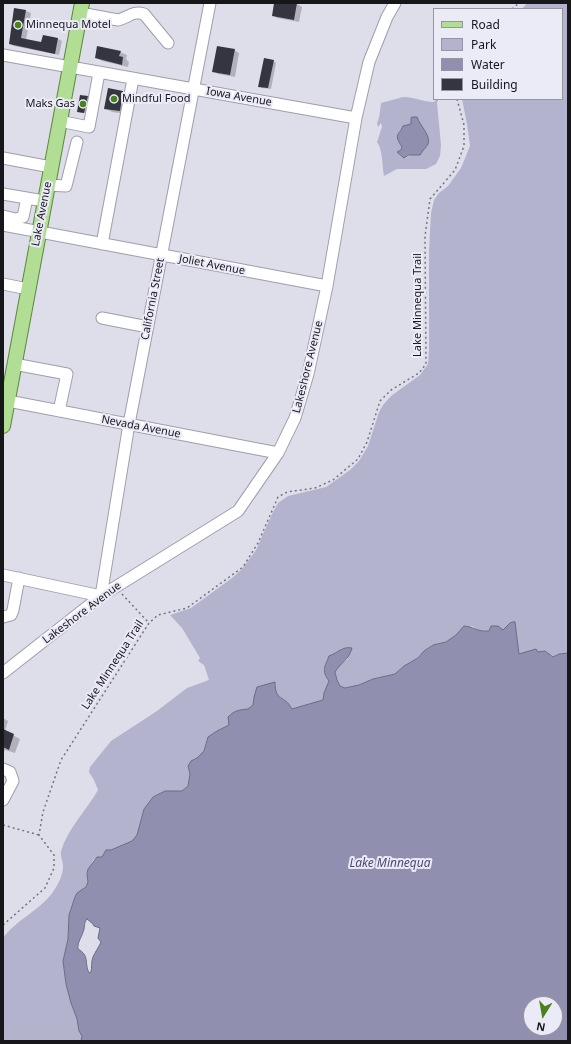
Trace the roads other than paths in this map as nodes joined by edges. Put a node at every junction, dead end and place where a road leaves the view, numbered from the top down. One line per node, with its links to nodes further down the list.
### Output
1 (210, 3): 9 (street, California Street)
2 (395, 3): 10 (street, Lakeshore Avenue)
3 (81, 8): 4 (street); 6 (main road, Lake Avenue)
4 (168, 43)
5 (3, 55): 6 (street, Iowa Avenue)
6 (70, 68): 7 (street, Iowa Avenue); 11 (main road, Lake Avenue)
7 (99, 73): 8 (street, Iowa Avenue); 11 (street)
8 (133, 79): 9 (street, Iowa Avenue); 23 (street)
9 (194, 90): 10 (street, Iowa Avenue); 24 (street, California Street)
10 (356, 118): 26 (street, Lakeshore Avenue)
11 (59, 122): 14 (main road, Lake Avenue)
12 (77, 142): 15 (street)
13 (3, 158): 14 (street)
14 (51, 167): 15 (main road, Lake Avenue)
15 (47, 185): 18 (main road, Lake Avenue)
16 (3, 194): 17 (street)
17 (27, 198): 18 (street); 20 (street)
18 (44, 201): 22 (main road, Lake Avenue)
19 (3, 216): 20 (street)
20 (15, 223): 21 (street, Joliet Avenue); 22 (street, Joliet Avenue)
21 (3, 225)
22 (38, 232): 23 (street, Joliet Avenue); 27 (main road, Lake Avenue)
23 (102, 244): 24 (street, Joliet Avenue)
24 (161, 255): 26 (street, Joliet Avenue); 29 (street, California Street)
25 (3, 284): 27 (street)
26 (327, 286): 35 (street, Lakeshore Avenue)
27 (28, 289): 30 (main road, Lake Avenue)
28 (102, 318): 29 (street)
29 (148, 327): 33 (street, California Street)
30 (10, 372): 31 (main road, Lake Avenue); 32 (street)
31 (5, 400): 32 (street, Nevada Avenue); 34 (main road, Lake Avenue)
32 (60, 411): 33 (street, Nevada Avenue)
33 (129, 424): 35 (street, Nevada Avenue); 38 (street, California Street)
34 (3, 426)
35 (278, 453): 38 (street, Lakeshore Avenue)
36 (3, 575): 37 (street)
37 (19, 578): 38 (street); 39 (street)
38 (102, 596): 40 (street, Lakeshore Avenue)
39 (3, 617)
40 (3, 673)
41 (3, 769): 42 (street)
42 (3, 800)

